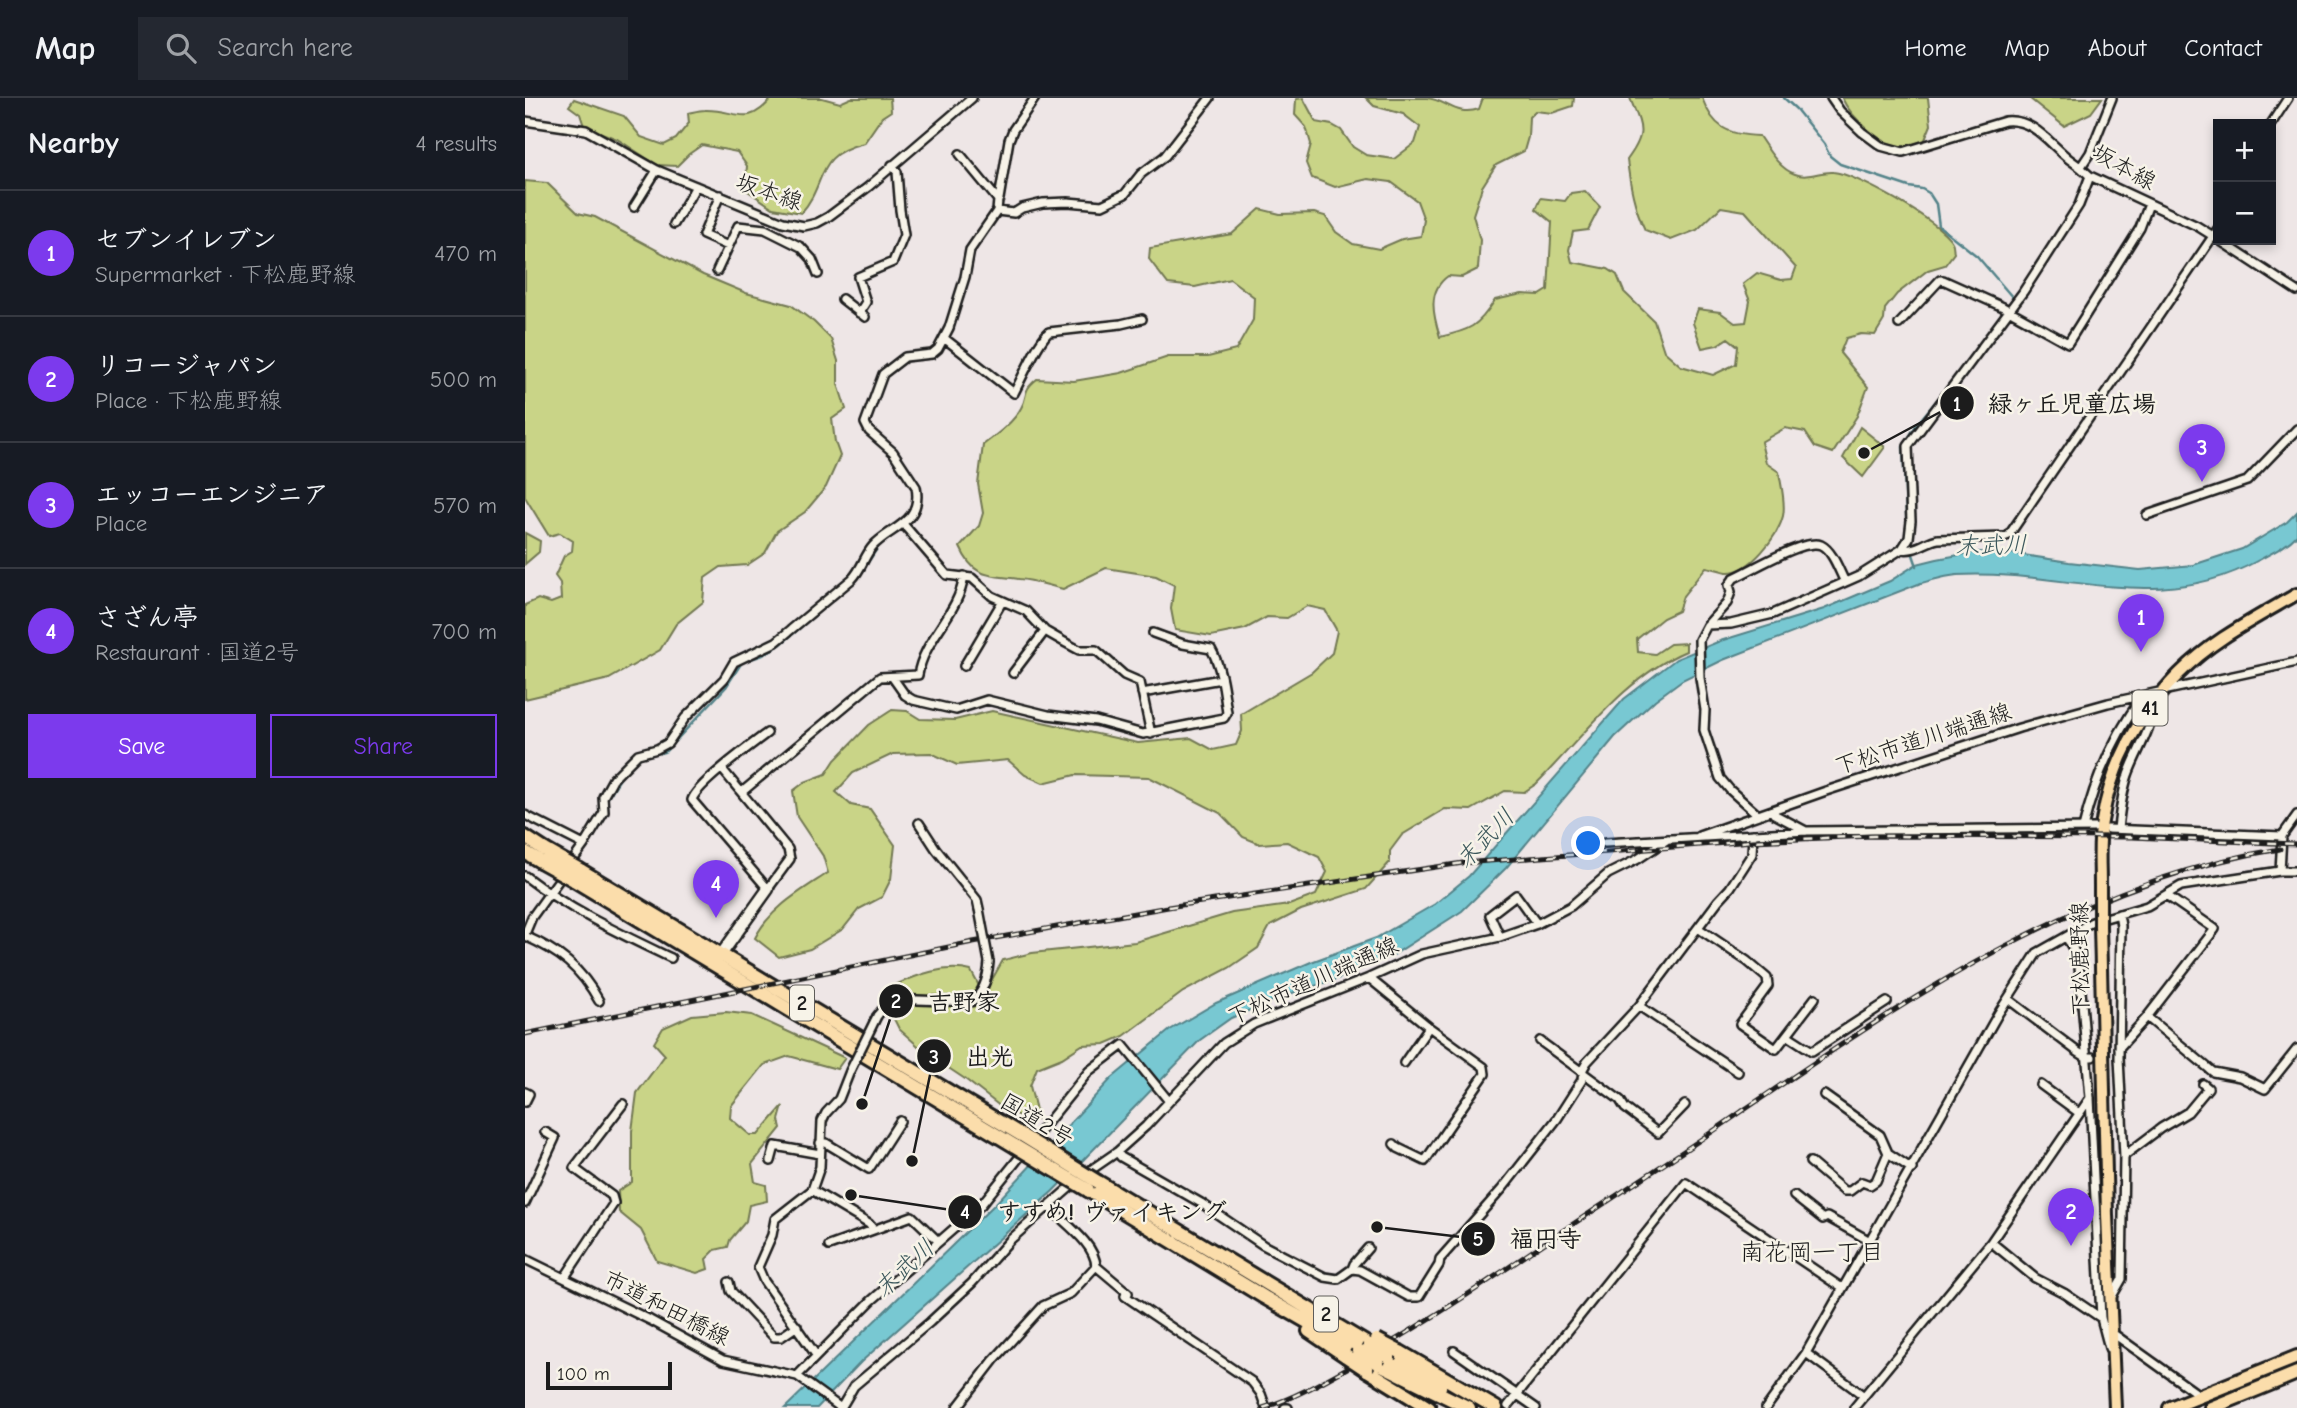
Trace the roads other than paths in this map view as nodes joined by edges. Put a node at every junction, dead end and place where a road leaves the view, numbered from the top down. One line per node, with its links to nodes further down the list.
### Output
1 (972, 98): 10 (street, 坂本線)
2 (1035, 98): 16 (street)
3 (1209, 98): 19 (street)
4 (1831, 98): 11 (street, 坂本線)
5 (2112, 98): 11 (street)
6 (2288, 98): 7 (street)
7 (2274, 119)
8 (525, 121): 12 (street, 坂本線)
9 (960, 154): 16 (street)
10 (892, 165): 15 (street, 坂本線); 28 (street)
11 (2082, 165): 13 (street, 坂本線)
12 (657, 170): 14 (street, 坂本線); 18 (street)
13 (2090, 176): 17 (street, 坂本線); 29 (street)
14 (696, 186): 15 (street, 坂本線); 20 (street)
15 (720, 195): 24 (street)
16 (999, 200): 19 (street)
17 (2149, 204): 21 (street, 坂本線); 29 (street)
18 (634, 207)
19 (997, 211): 32 (street)
20 (674, 224)
21 (2213, 234)
22 (2213, 242): 36 (street)
23 (2230, 245): 27 (street, 坂本線)
24 (728, 246): 25 (street); 26 (street)
25 (717, 271)
26 (818, 274)
27 (2297, 291)
28 (842, 299)
29 (2006, 310): 31 (street); 36 (street)
30 (1142, 319): 32 (street)
31 (1899, 324)
32 (944, 338): 35 (street)
33 (2297, 429): 34 (street)
34 (2147, 515)
35 (904, 525): 37 (street); 73 (street)
36 (1908, 550): 38 (street)
37 (964, 576): 40 (street); 47 (street)
38 (1845, 582): 41 (street); 41 (street)
39 (2297, 594): 49 (main road, 下松鹿野線 / 41)
40 (1002, 602): 42 (street); 45 (street)
41 (1707, 625): 59 (street)
42 (1045, 631): 46 (street); 50 (street)
43 (1153, 633): 48 (street)
44 (2297, 662): 49 (street, 下松市道川端通線)
45 (964, 666)
46 (1013, 673)
47 (893, 678): 54 (street); 56 (street)
48 (1221, 679): 50 (street); 54 (street)
49 (2163, 691): 51 (street, 下松市道川端通線); 52 (main road, 下松鹿野線 / 41)
50 (1142, 694): 54 (street)
51 (2143, 696): 57 (street, 下松市道川端通線); 62 (street)
52 (2154, 703): 65 (street); 144 (main road, 下松鹿野線 / 41, bridge)
53 (767, 733): 55 (street)
54 (1151, 734)
55 (722, 769): 56 (street); 79 (street)
56 (742, 792): 79 (street)
57 (1772, 811): 59 (street, 下松市道川端通線); 66 (street)
58 (525, 815): 73 (street)
59 (1758, 815): 68 (street, 下松市道川端通線)
60 (2297, 815): 69 (street)
61 (919, 823): 118 (street, bridge)
62 (2083, 828): 63 (street); 66 (street)
63 (2094, 828)
64 (2108, 829): 65 (street)
65 (2118, 829): 69 (street)
66 (1806, 831): 67 (street)
67 (1753, 834): 68 (street); 84 (street)
68 (1699, 836): 71 (street)
69 (2282, 836): 76 (street)
70 (525, 837): 75 (highway, 国道2号 / 2)
71 (1668, 839): 72 (street); 83 (street, 下松市道川端通線)
72 (1605, 843)
73 (584, 845): 80 (street)
74 (525, 852): 75 (highway, 国道2号 / 2)
75 (543, 855): 89 (highway, 国道2号 / 2, bridge)
76 (2280, 871): 77 (street); 81 (street)
77 (2297, 871)
78 (525, 876): 80 (street)
79 (768, 889): 89 (street)
80 (549, 893): 85 (street); 88 (street)
81 (2165, 895): 82 (street); 96 (street)
82 (2119, 914): 87 (street); 100 (street)
83 (1537, 924): 86 (street, 下松市道川端通線); 86 (street)
84 (1698, 928): 95 (street); 98 (street)
85 (525, 935): 93 (street)
86 (1500, 937): 90 (street, 下松市道川端通線)
87 (2066, 937): 92 (street); 102 (street)
88 (671, 958)
89 (717, 960): 127 (highway, 国道2号 / 2, bridge)
90 (1369, 978): 97 (street); 110 (street, 下松市道川端通線)
91 (1815, 998): 98 (street)
92 (2008, 999): 102 (street); 126 (street)
93 (599, 1001)
94 (1887, 1002): 98 (street)
95 (1639, 1006): 104 (street); 105 (street)
96 (2147, 1017): 100 (street); 101 (street)
97 (1429, 1027): 103 (street); 119 (street)
98 (1787, 1035)
99 (1540, 1041): 105 (street)
100 (2119, 1048): 123 (street)
101 (2297, 1049)
102 (2089, 1057): 111 (street)
103 (1404, 1063)
104 (1738, 1072)
105 (1584, 1074): 114 (street); 140 (street)
106 (2203, 1084): 123 (street)
107 (2041, 1085): 115 (street)
108 (525, 1092): 112 (street)
109 (1824, 1095): 121 (street)
110 (1167, 1098): 120 (street, 下松市道川端通線); 133 (street)
111 (2090, 1098): 115 (street); 145 (street)
112 (525, 1102)
113 (623, 1104): 141 (street)
114 (1685, 1105)
115 (2080, 1113): 135 (street)
116 (899, 1121): 118 (street)
117 (545, 1132): 130 (street)
118 (820, 1143): 122 (street)
119 (1394, 1144)
120 (1117, 1152): 131 (street, 下松市道川端通線); 140 (street)
121 (1888, 1153): 125 (street); 126 (street)
122 (820, 1154): 124 (street); 128 (street)
123 (2123, 1156): 144 (street)
124 (771, 1161)
125 (1810, 1162)
126 (1912, 1170): 134 (street)
127 (1093, 1186): 148 (highway, 国道2号 / 2); 148 (highway, 国道2号 / 2)
128 (812, 1190): 132 (street); 146 (street)
129 (1794, 1196): 134 (street)
130 (525, 1203)
131 (1048, 1206): 139 (street); 160 (street, 下松市道川端通線)
132 (873, 1230): 133 (street); 136 (street)
133 (938, 1241): 151 (street)
134 (1870, 1241): 143 (street)
135 (1991, 1242): 145 (street); 159 (street)
136 (828, 1246)
137 (1368, 1248): 140 (street)
138 (525, 1259): 141 (street, 市道和田橋線)
139 (1096, 1266): 162 (street); 163 (street)
140 (1352, 1269)
141 (565, 1277): 156 (street, 市道和田橋線)
142 (729, 1282): 146 (street)
143 (1842, 1288): 150 (street); 157 (street)
144 (2110, 1299): 147 (main road, 下松鹿野線 / 41)
145 (2101, 1318): 153 (street)
146 (797, 1326): 151 (street)
147 (2111, 1332): 153 (main road, 下松鹿野線 / 41); 158 (street)
148 (1363, 1348): 154 (highway, 国道2号 / 2, bridge); 154 (highway, 国道2号 / 2, bridge)
149 (1454, 1351): 157 (street)
150 (1806, 1353): 159 (street); 167 (street)
151 (815, 1355): 156 (street)
152 (2297, 1357): 158 (highway)
153 (2112, 1360): 169 (main road, 下松鹿野線 / 41)
154 (1384, 1361): 161 (highway, 国道2号 / 2); 164 (highway, 国道2号 / 2); 165 (highway, 国道2号 / 2)
155 (2297, 1373): 171 (highway)
156 (797, 1376): 160 (street)
157 (1517, 1395): 161 (street); 166 (street)
158 (2199, 1395): 170 (highway)
159 (1864, 1396): 168 (street)
160 (839, 1407)
161 (1502, 1407)
162 (957, 1408)
163 (1266, 1408)
164 (1429, 1408)
165 (1471, 1408)
166 (1536, 1408)
167 (1766, 1408)
168 (1854, 1408)
169 (2115, 1408)
170 (2170, 1408)
171 (2214, 1408)

